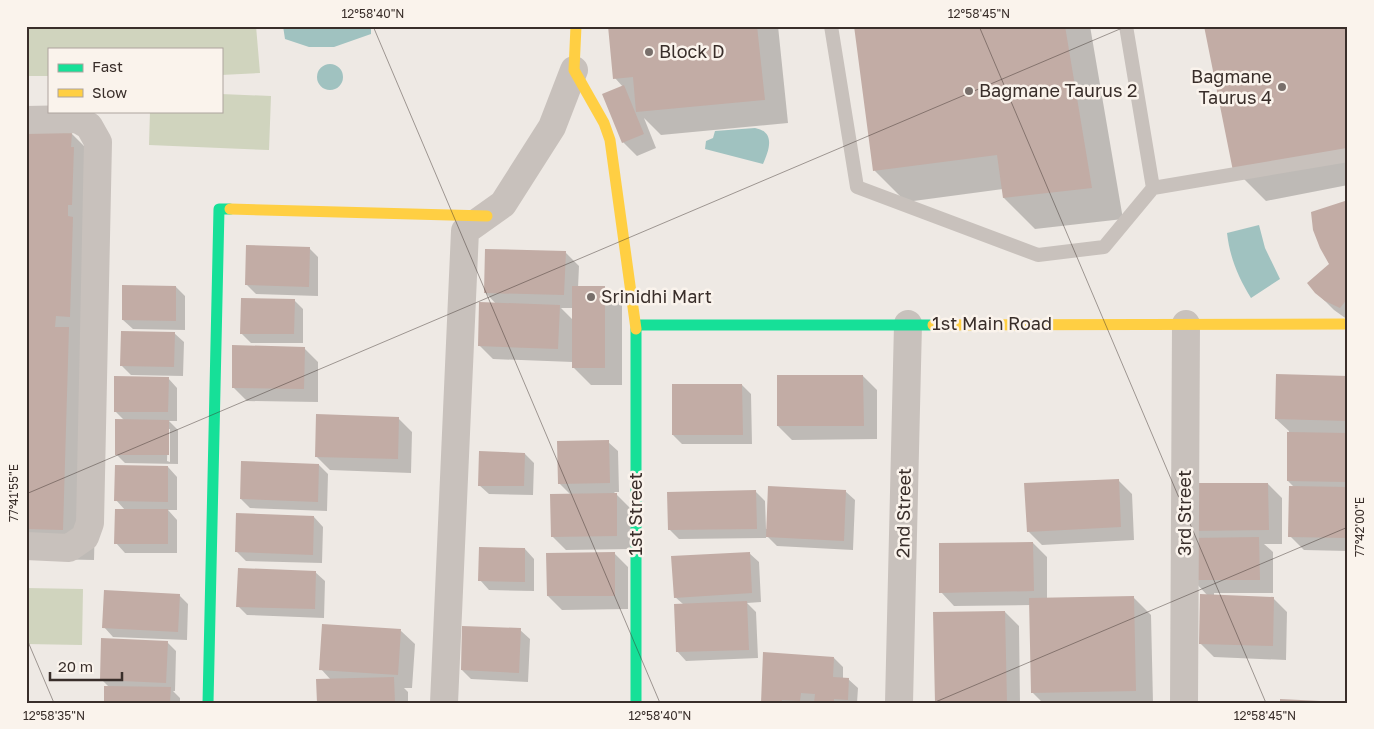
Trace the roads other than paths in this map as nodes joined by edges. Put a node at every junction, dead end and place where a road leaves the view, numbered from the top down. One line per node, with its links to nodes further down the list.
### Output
1 (576, 26): 4 (street)
2 (831, 26): 7 (lane)
3 (1126, 26): 7 (lane)
4 (574, 70): 8 (street); 12 (street, 1st Street)
5 (26, 120): 13 (street)
6 (1348, 155): 7 (lane)
7 (1152, 188)
8 (486, 216): 14 (street); 15 (street)
9 (908, 324): 10 (street, 1st Main Road); 12 (street, 1st Main Road); 17 (street, 2nd Street)
10 (1186, 324): 11 (street, 1st Main Road); 18 (street, 3rd Street)
11 (1348, 324)
12 (636, 325): 16 (street, 1st Street)
13 (26, 546)
14 (208, 703)
15 (444, 703)
16 (636, 703)
17 (900, 703)
18 (1184, 703)

